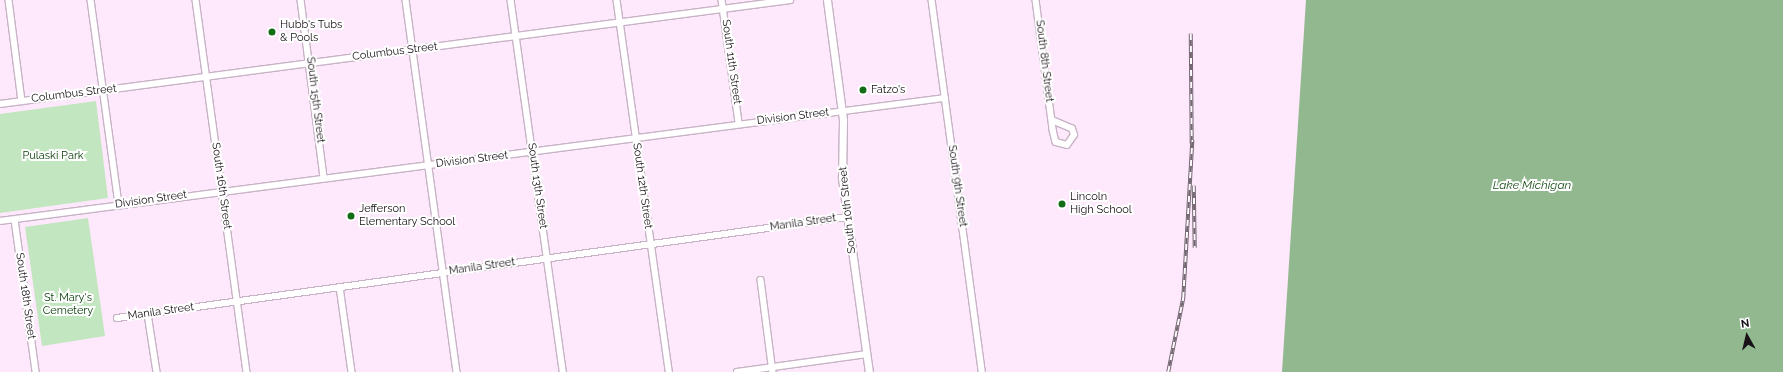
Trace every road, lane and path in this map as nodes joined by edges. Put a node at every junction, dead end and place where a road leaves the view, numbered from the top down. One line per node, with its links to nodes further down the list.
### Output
1 (9, 0): 21 (street)
2 (91, 0): 19 (street)
3 (196, 0): 18 (street, South 16th Street)
4 (301, 0): 17 (street, South 15th Street)
5 (406, 0): 16 (street)
6 (512, 0): 15 (street, South 13th Street)
7 (616, 0): 14 (street, South 12th Street)
8 (722, 0): 13 (street, South 11th Street)
9 (790, 0): 13 (street, Columbus Street)
10 (827, 0): 23 (street, South 10th Street)
11 (932, 0): 20 (street, South 9th Street)
12 (1036, 0): 24 (street, South 8th Street)
13 (724, 9): 14 (street, Columbus Street); 25 (street, South 11th Street)
14 (619, 22): 15 (street, Columbus Street); 26 (street, South 12th Street)
15 (516, 36): 16 (street, Columbus Street); 27 (street, South 13th Street)
16 (413, 50): 17 (street, Columbus Street); 28 (street)
17 (310, 63): 18 (street, Columbus Street); 29 (street, South 15th Street)
18 (206, 77): 19 (street, Columbus Street); 30 (street, South 16th Street)
19 (103, 91): 21 (street, Columbus Street); 31 (street)
20 (945, 98): 23 (street, Division Street); 54 (street, South 9th Street)
21 (22, 101): 22 (street, Columbus Street)
22 (0, 104)
23 (842, 111): 25 (street, Division Street); 32 (street, South 10th Street)
24 (1053, 121): 24 (street, South 8th Street)
25 (739, 124): 26 (street, Division Street)
26 (635, 138): 27 (street, Division Street); 35 (street, South 12th Street)
27 (532, 152): 28 (street, Division Street); 36 (street, South 13th Street)
28 (428, 165): 29 (street, Division Street); 37 (street)
29 (324, 177): 30 (street, Division Street)
30 (222, 191): 31 (street, Division Street); 40 (street, South 16th Street)
31 (119, 205): 33 (street, Division Street)
32 (848, 217): 35 (street, Manila Street); 43 (street, South 10th Street)
33 (15, 220): 34 (street, Division Street); 45 (street, South 18th Street)
34 (0, 222)
35 (650, 245): 36 (street, Manila Street); 51 (street, South 12th Street)
36 (547, 258): 37 (street, Manila Street); 50 (street, South 13th Street)
37 (444, 273): 39 (street, Manila Street); 49 (street)
38 (760, 280): 44 (street)
39 (340, 287): 40 (street, Manila Street); 48 (street)
40 (237, 301): 41 (street, Manila Street); 47 (street, South 16th Street)
41 (148, 314): 42 (street, Manila Street); 46 (street)
42 (117, 318)
43 (867, 354): 44 (street); 53 (street, South 10th Street)
44 (773, 370): 52 (street)
45 (36, 372)
46 (157, 372)
47 (247, 372)
48 (352, 372)
49 (457, 372)
50 (563, 372)
51 (669, 372)
52 (737, 372)
53 (869, 372)
54 (982, 372)

